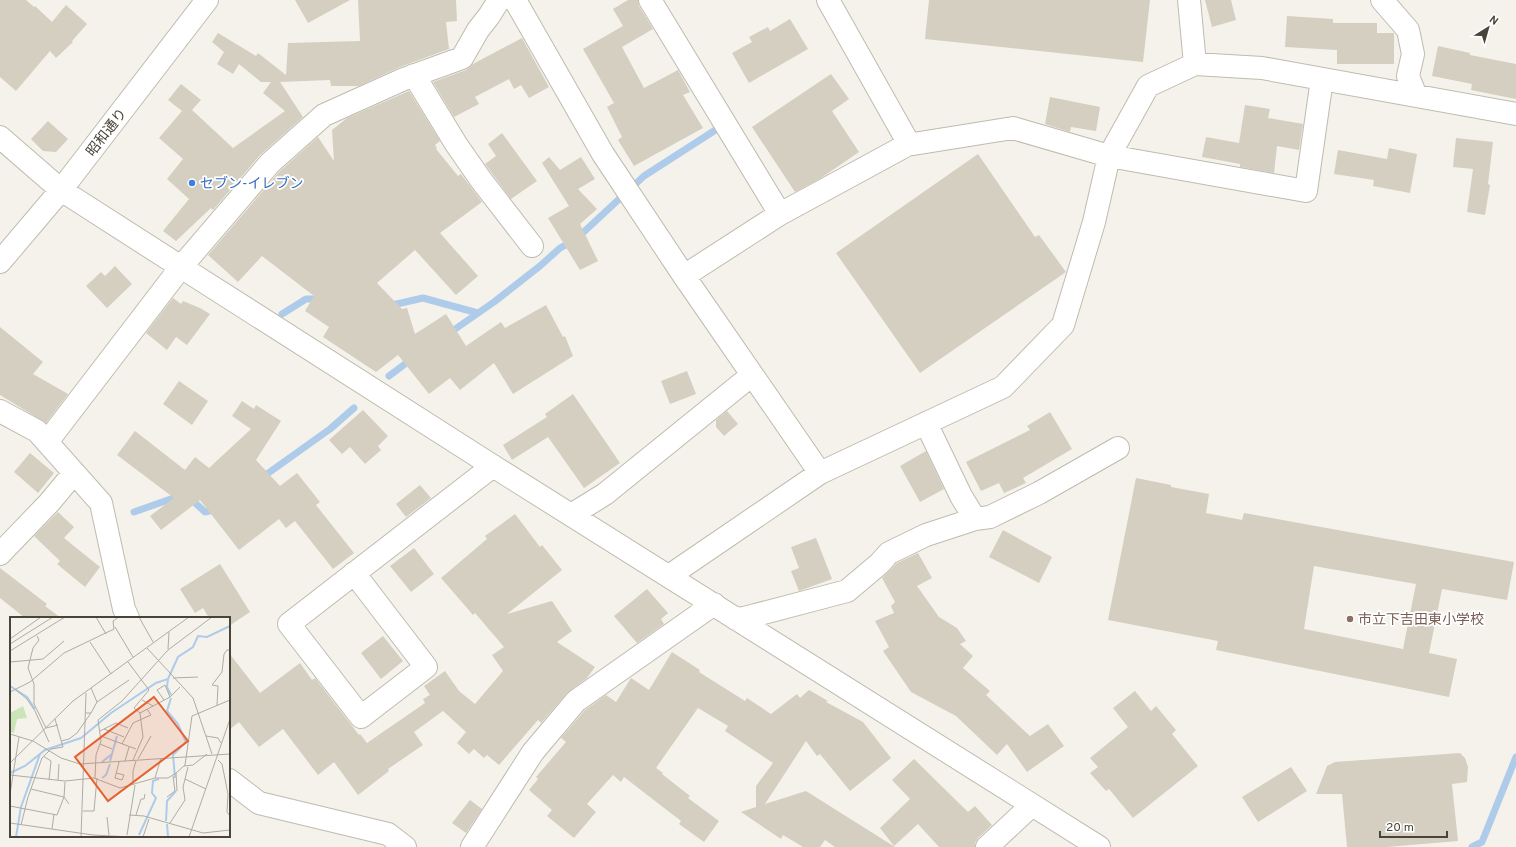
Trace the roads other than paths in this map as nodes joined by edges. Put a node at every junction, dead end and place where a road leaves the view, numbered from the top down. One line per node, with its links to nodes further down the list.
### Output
1 (207, 0): 16 (street, 昭和通り)
2 (499, 0): 9 (street)
3 (514, 0): 21 (street)
4 (650, 0): 17 (street)
5 (828, 0): 14 (street)
6 (1189, 0): 8 (street)
7 (1382, 0): 11 (street)
8 (1195, 64): 10 (street); 15 (street)
9 (414, 76): 18 (street); 20 (street)
10 (1322, 79): 11 (street); 15 (street)
11 (1416, 96): 12 (street)
12 (1516, 114)
13 (0, 137): 16 (street)
14 (909, 144): 15 (street); 17 (street)
15 (1109, 156): 24 (street)
16 (61, 190): 19 (street, 昭和通り); 20 (street)
17 (780, 214): 21 (street)
18 (532, 246)
19 (0, 262)
20 (181, 267): 25 (street); 27 (street)
21 (684, 276): 22 (street)
22 (752, 375): 29 (street); 30 (street)
23 (0, 411): 25 (street)
24 (926, 423): 29 (street); 31 (street)
25 (47, 442): 28 (street)
26 (1118, 448): 31 (street)
27 (493, 466): 30 (street); 33 (street)
28 (74, 473): 32 (street); 36 (street)
29 (820, 473): 34 (street)
30 (571, 515): 34 (street)
31 (975, 520): 37 (street)
32 (0, 554)
33 (354, 574): 33 (street)
34 (668, 576): 35 (street)
35 (714, 604): 37 (street); 41 (street)
36 (128, 617)
37 (736, 619): 39 (street)
38 (230, 781): 40 (street)
39 (1032, 805): 42 (street); 43 (street)
40 (406, 847)
41 (472, 847)
42 (987, 847)
43 (1099, 847)

